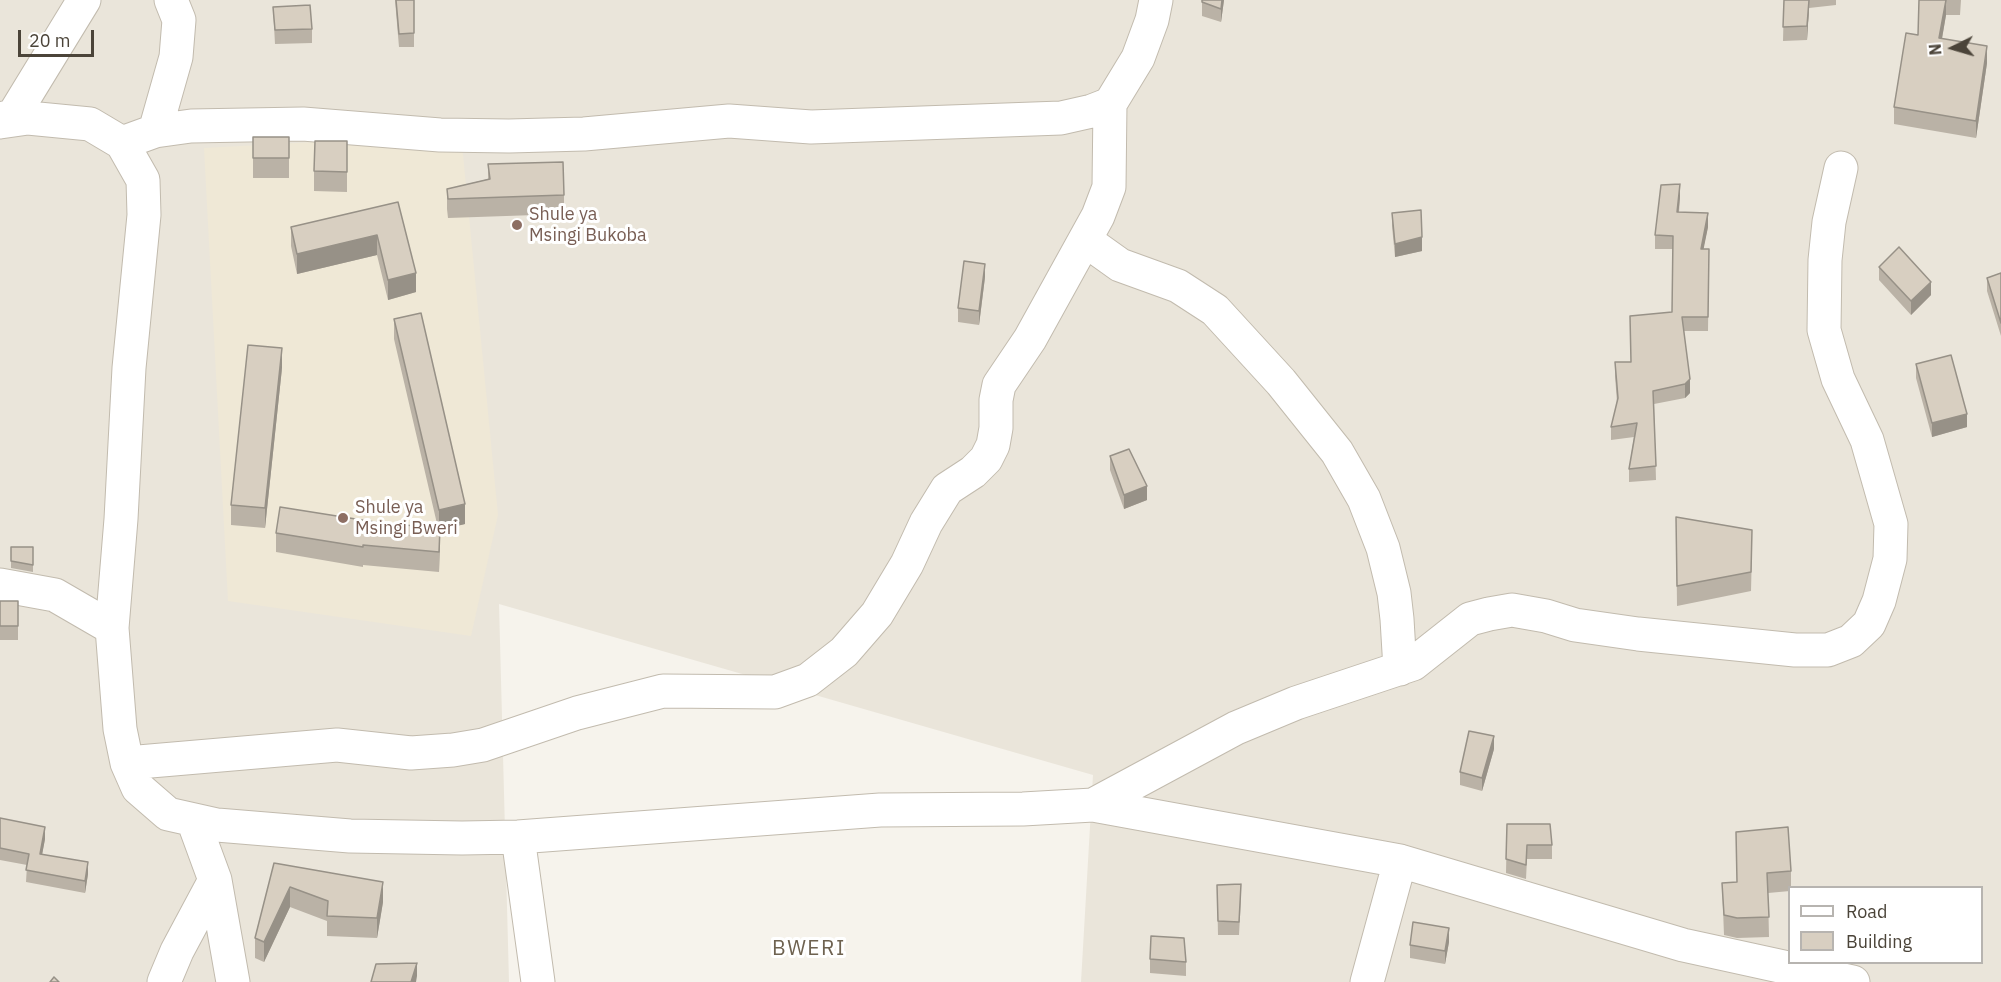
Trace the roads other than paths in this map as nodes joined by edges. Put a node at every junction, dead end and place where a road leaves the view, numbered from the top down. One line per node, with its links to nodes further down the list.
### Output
1 (84, 0): 5 (street)
2 (171, 0): 6 (street)
3 (1156, 0): 4 (street)
4 (1110, 104): 6 (street); 9 (street)
5 (3, 114): 7 (street)
6 (155, 130): 7 (street)
7 (122, 143): 11 (street)
8 (1841, 168): 12 (street)
9 (1085, 240): 12 (street); 13 (street)
10 (0, 585): 11 (street)
11 (112, 628): 13 (street)
12 (1400, 669): 14 (street)
13 (127, 764): 15 (street)
14 (1092, 805): 16 (street); 17 (street)
15 (193, 820): 16 (street); 18 (street)
16 (518, 837): 21 (street)
17 (1400, 861): 22 (street); 23 (street)
18 (215, 880): 19 (street); 20 (street)
19 (164, 982)
20 (233, 982)
21 (538, 982)
22 (1367, 982)
23 (1853, 982)

